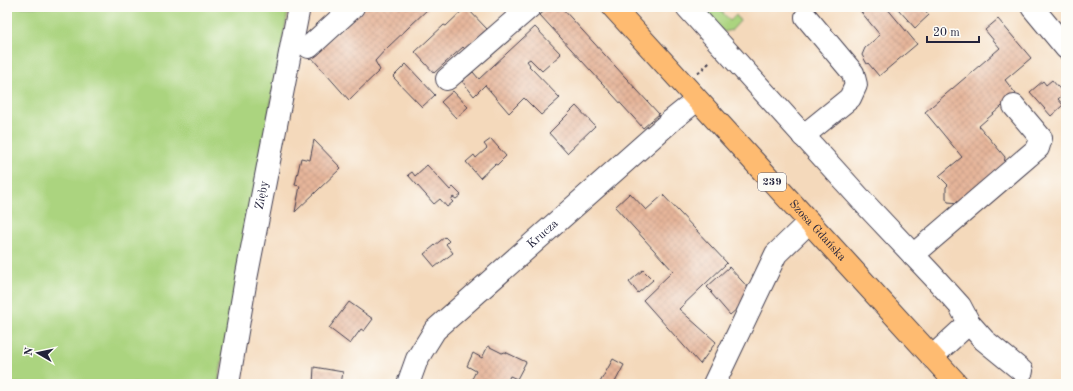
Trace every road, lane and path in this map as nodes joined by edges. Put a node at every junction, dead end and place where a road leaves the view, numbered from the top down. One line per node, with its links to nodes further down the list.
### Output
1 (299, 7): 21 (street, Zięby)
2 (354, 7): 8 (street)
3 (530, 7): 12 (street)
4 (612, 7): 13 (main road, Szosa Gdańska / 239)
5 (686, 7): 15 (street)
6 (1032, 7): 9 (street)
7 (806, 17): 15 (street)
8 (310, 47)
9 (1066, 48)
10 (706, 66): 11 (path)
11 (701, 70)
12 (447, 79)
13 (697, 100): 16 (main road, Szosa Gdańska / 239); 22 (street, Krucza)
14 (1014, 106): 17 (street)
15 (803, 136): 17 (street)
16 (809, 222): 19 (main road, Szosa Gdańska / 239); 23 (street)
17 (913, 255): 18 (street)
18 (969, 323): 19 (street); 20 (street)
19 (932, 357): 24 (main road, Szosa Gdańska / 239)
20 (1022, 371)
21 (228, 384)
22 (408, 384)
23 (714, 384)
24 (957, 384)

